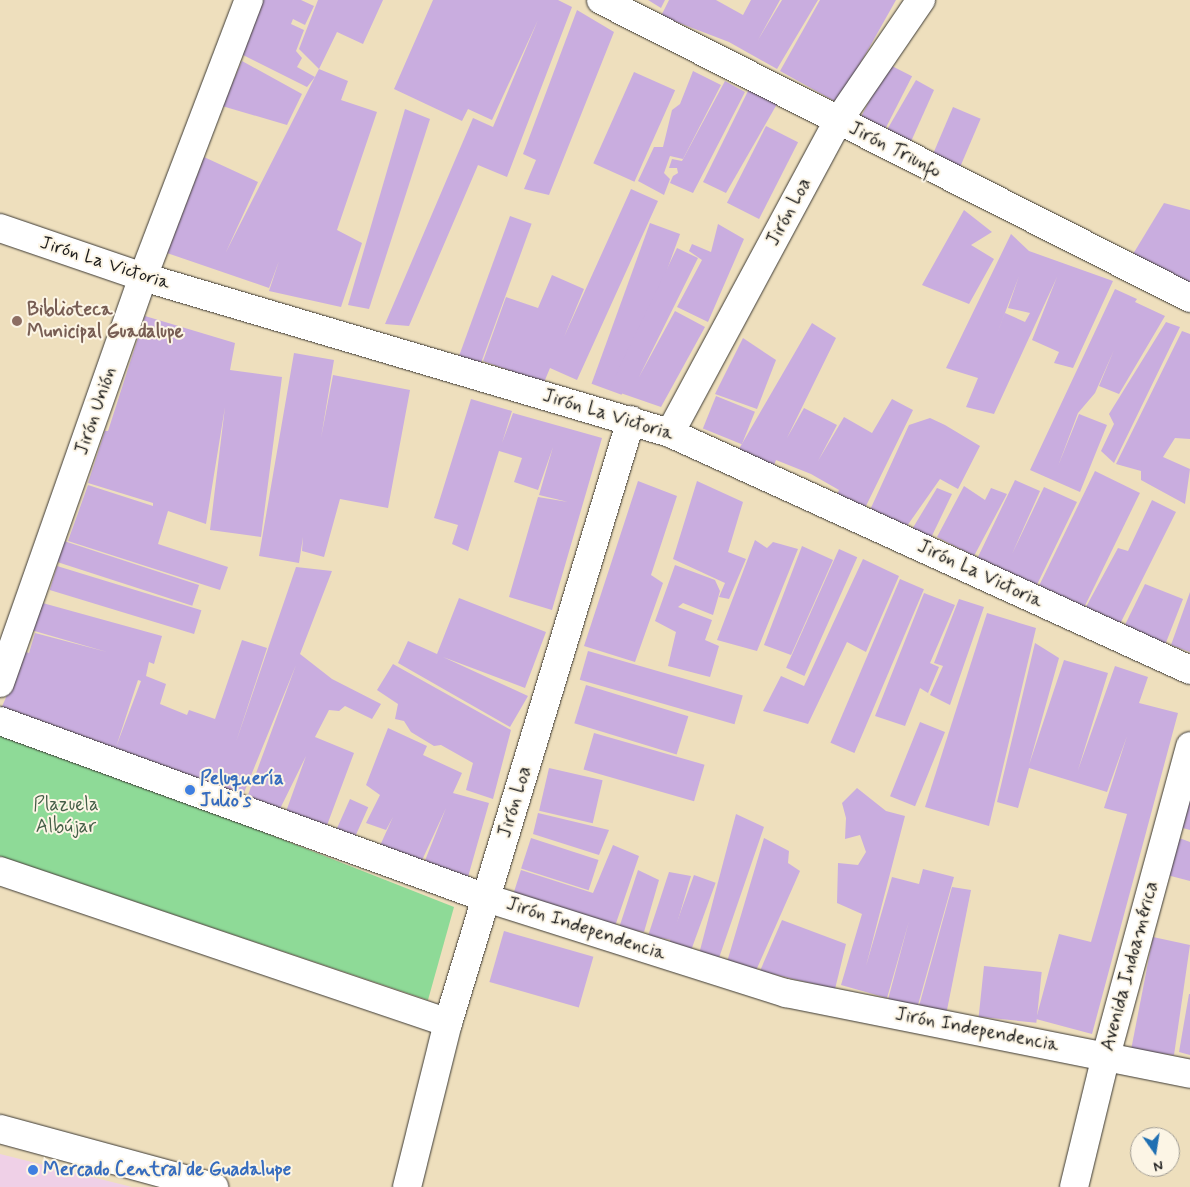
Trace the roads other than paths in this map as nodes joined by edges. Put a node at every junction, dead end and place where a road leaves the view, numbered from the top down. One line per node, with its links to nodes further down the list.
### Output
1 (248, 0): 6 (street, Jirón Unión)
2 (601, 0): 4 (street, Jirón Triunfo)
3 (921, 0): 4 (street, Jirón Loa)
4 (838, 121): 7 (street, Jirón Triunfo); 9 (street, Jirón Loa)
5 (0, 228): 6 (street, Jirón La Victoria)
6 (143, 277): 8 (street, Jirón La Victoria); 11 (street, Jirón Unión)
7 (1190, 298)
8 (631, 420): 9 (street, Jirón La Victoria); 15 (street, Jirón Loa)
9 (670, 433): 10 (street, Jirón La Victoria)
10 (1190, 670)
11 (0, 683)
12 (0, 721): 15 (street, Jirón Independencia)
13 (1190, 746): 17 (street, Avenida Indoamérica)
14 (0, 871): 16 (street)
15 (486, 898): 16 (street, Jirón Loa); 17 (street, Jirón Independencia)
16 (448, 1023): 21 (street, Jirón Loa)
17 (1106, 1056): 18 (street, Jirón Independencia); 22 (street, Avenida Indoamérica)
18 (1190, 1074)
19 (0, 1129): 20 (street)
20 (214, 1187)
21 (408, 1187)
22 (1074, 1187)

